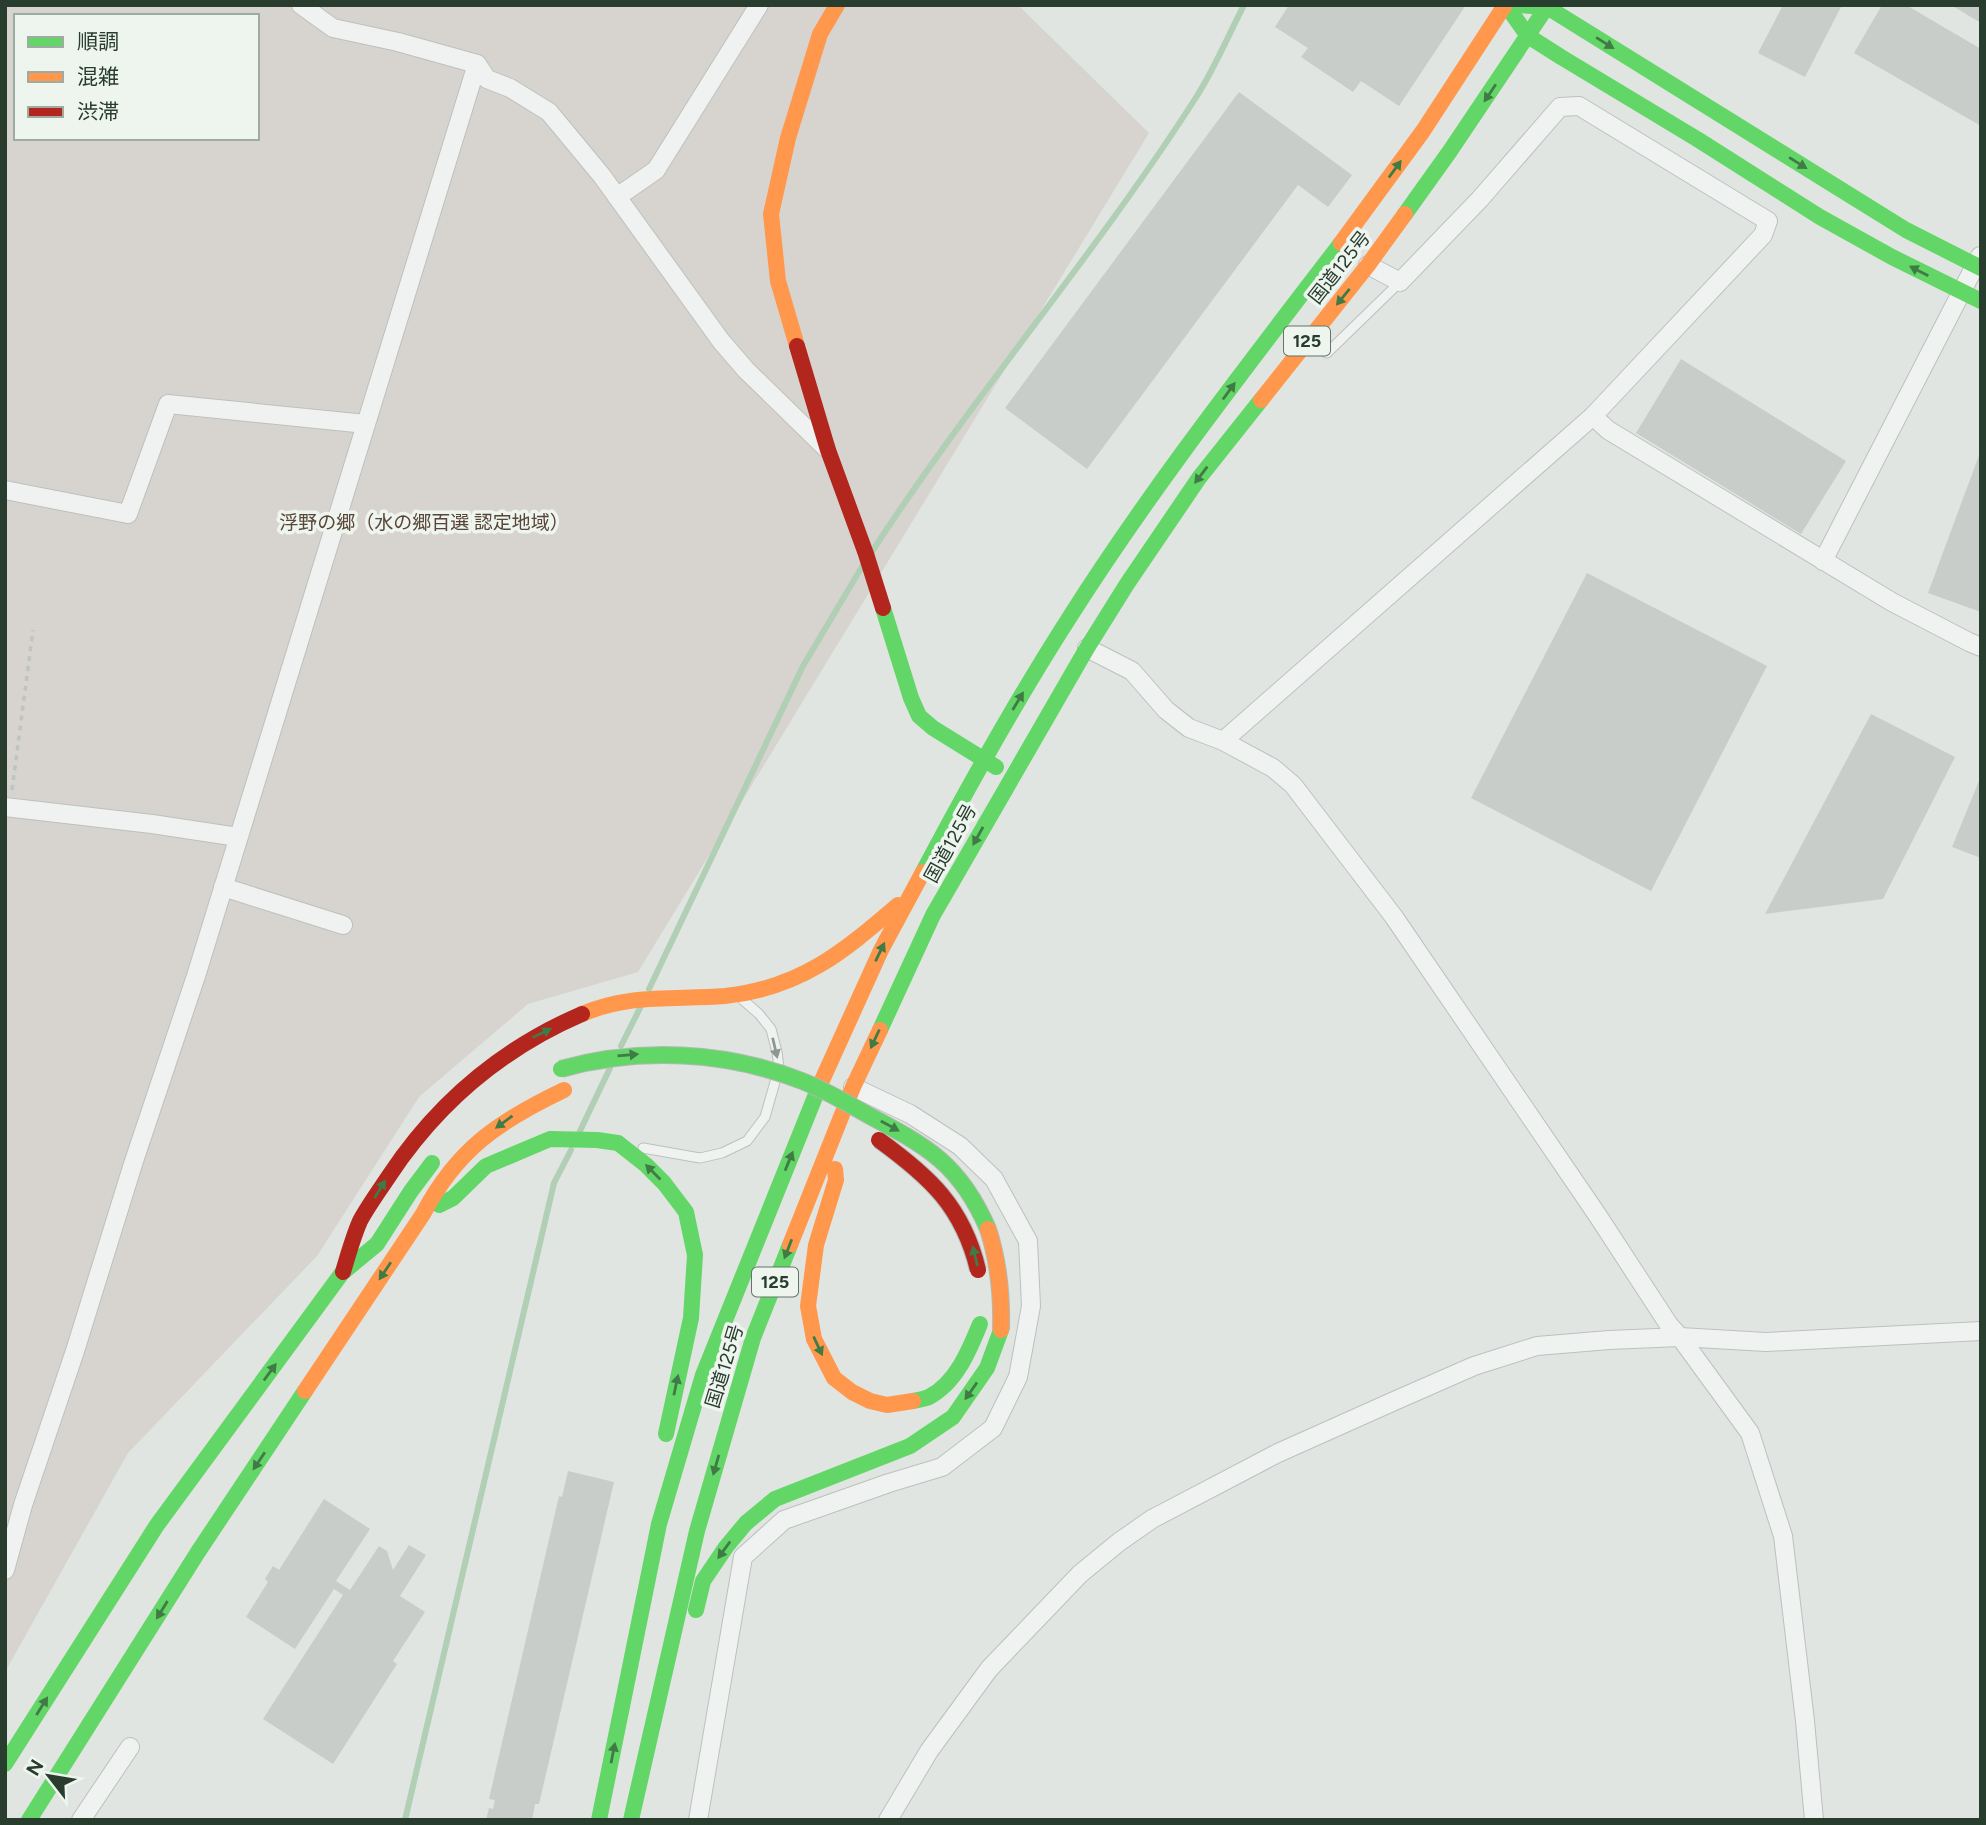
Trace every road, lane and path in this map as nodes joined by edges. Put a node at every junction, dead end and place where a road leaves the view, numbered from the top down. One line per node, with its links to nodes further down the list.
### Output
1 (301, 5): 8 (street)
2 (759, 5): 9 (street)
3 (837, 5): 18 (main road)
4 (1506, 5): 7 (main road); 25 (main road, 国道125号 / 125, one-way to 4)
5 (1518, 5): 6 (main road)
6 (1547, 6): 7 (main road, 国道125号 / 125); 10 (main road, one-way to 10)
7 (1528, 36): 11 (main road, 国道125号 / 125, one-way to 11); 13 (main road, one-way to 7)
8 (477, 64): 9 (street); 17 (street)
9 (617, 197): 18 (street)
10 (1979, 263): 13 (street)
11 (1368, 265): 12 (street); 15 (main road, 国道125号 / 125, one-way to 15)
12 (1400, 282): 15 (lane); 16 (street)
13 (1962, 293): 14 (main road); 20 (street)
14 (1981, 301)
15 (1307, 341): 23 (main road, 国道125号 / 125, one-way to 23)
16 (1593, 416): 20 (street); 24 (street)
17 (366, 424): 19 (street); 28 (street)
18 (828, 450): 25 (main road)
19 (5, 490)
20 (1823, 561): 22 (street)
21 (33, 630): 27 (path)
22 (1981, 646)
23 (1087, 648): 24 (street); 26 (main road, 国道125号 / 125)
24 (1223, 741): 45 (street)
25 (983, 759): 26 (main road); 30 (main road, 国道125号 / 125)
26 (1011, 777): 35 (main road, 国道125号 / 125, one-way to 35)
27 (7, 807): 28 (street)
28 (238, 837): 29 (street)
29 (223, 887): 31 (street); 49 (street)
30 (908, 897): 32 (main road); 48 (main road, 国道125号 / 125, one-way to 30)
31 (343, 925)
32 (737, 994): 38 (lane, one-way to 38); 41 (main road, one-way to 32)
33 (556, 1071): 50 (main road, one-way to 50, bridge)
34 (582, 1084): 40 (main road, one-way to 40)
35 (853, 1087): 37 (main road, 国道125号 / 125); 58 (street)
36 (753, 1088): 42 (main road, one-way to 36, bridge)
37 (832, 1136): 43 (main road, one-way to 43); 54 (main road, 国道125号 / 125, one-way to 54)
38 (618, 1143): 40 (main road); 46 (main road, one-way to 38)
39 (444, 1146): 41 (main road)
40 (423, 1214): 55 (main road, one-way to 55)
41 (342, 1273): 53 (main road, one-way to 41)
42 (981, 1286)
43 (981, 1317)
44 (1981, 1331): 45 (street)
45 (1680, 1337): 59 (street); 60 (street)
46 (662, 1450)
47 (657, 1476): 48 (main road)
48 (659, 1524): 57 (main road, 国道125号 / 125, one-way to 48)
49 (5, 1570)
50 (694, 1619)
51 (687, 1645): 54 (main road)
52 (130, 1747): 56 (street)
53 (5, 1764)
54 (633, 1812)
55 (29, 1820)
56 (81, 1820)
57 (599, 1820)
58 (698, 1820)
59 (888, 1820)
60 (1814, 1820)

